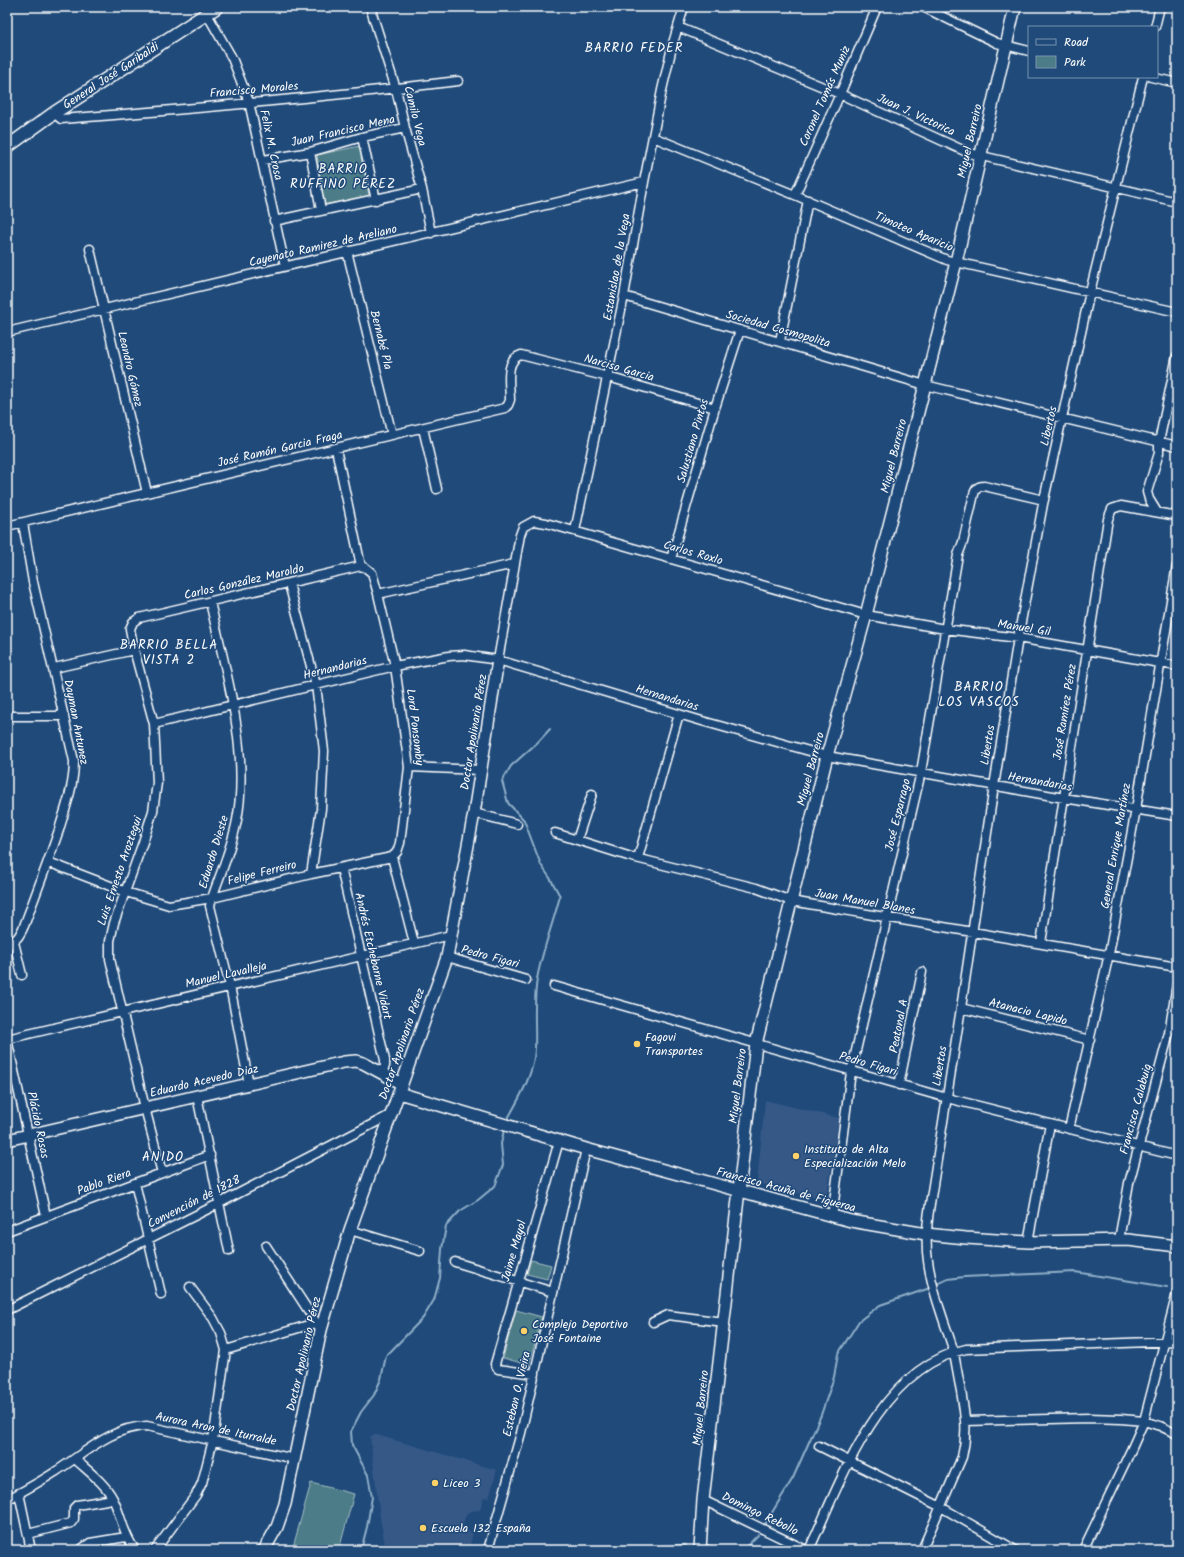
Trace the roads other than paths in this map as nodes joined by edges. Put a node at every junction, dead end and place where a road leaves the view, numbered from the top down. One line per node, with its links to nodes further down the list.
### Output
1 (370, 7): 16 (street, Camilo Vega)
2 (684, 7): 9 (street, Estanislao de la Vega)
3 (877, 7): 17 (street, Coronel Tomás Muniz)
4 (923, 7): 10 (street)
5 (1015, 7): 10 (street, Miguel Barreiro)
6 (1160, 7): 8 (street)
7 (212, 10): 18 (street, Felix M. Crosa); 19 (main road, General José Garibaldi)
8 (1155, 26)
9 (678, 27): 17 (street, Juan J. Victorica); 22 (street, Estanislao de la Vega)
10 (1006, 46): 11 (street); 25 (street, Miguel Barreiro)
11 (1028, 51)
12 (1143, 78): 28 (street, Libertos)
13 (1155, 78): 15 (street)
14 (458, 82): 16 (street, Francisco Morales)
15 (1177, 83)
16 (396, 89): 18 (street, Francisco Morales); 20 (street, Camilo Vega)
17 (840, 94): 25 (street, Juan J. Victorica); 30 (street, Coronel Tomás Muniz)
18 (249, 102): 19 (street, Francisco Morales); 26 (street, Felix M. Crosa)
19 (54, 113): 23 (main road, General José Garibaldi)
20 (405, 128): 21 (street, Juan Francisco Mena); 29 (street, Camilo Vega)
21 (362, 137): 24 (street, Juan Francisco Mena); 31 (street)
22 (653, 137): 27 (street, Estanislao de la Vega); 30 (street, Timoteo Aparicio)
23 (7, 147)
24 (310, 152): 26 (street, Juan Francisco Mena); 34 (street)
25 (980, 157): 28 (street, Juan J. Victorica); 39 (street, Miguel Barreiro)
26 (263, 160): 35 (street, Felix M. Crosa)
27 (644, 182): 36 (street, Cayenato Ramirez de Areliano); 42 (street, Estanislao de la Vega)
28 (1115, 188): 33 (street, Juan J. Victorica); 41 (street, Libertos)
29 (422, 189): 31 (street); 36 (street, Camilo Vega)
30 (795, 195): 32 (street, Timoteo Aparicio)
31 (376, 200): 34 (street)
32 (808, 200): 39 (street, Timoteo Aparicio); 47 (street)
33 (1177, 202)
34 (321, 210): 35 (street)
35 (274, 221): 40 (street, Felix M. Crosa)
36 (431, 233): 38 (street, Cayenato Ramirez de Areliano)
37 (90, 249): 43 (street, Leandro Gómez)
38 (347, 252): 40 (street, Cayenato Ramirez de Areliano); 55 (street, Bernabé Pla)
39 (956, 262): 41 (street, Timoteo Aparicio); 51 (street, Miguel Barreiro)
40 (285, 266): 43 (street, Cayenato Ramirez de Areliano)
41 (1090, 292): 44 (street, Timoteo Aparicio); 53 (street, Libertos)
42 (624, 296): 45 (street, Sociedad Cosmopolita); 50 (street, Estanislao de la Vega)
43 (104, 311): 46 (street, Cayenato Ramirez de Areliano); 60 (street, Leandro Gómez)
44 (1177, 312)
45 (740, 330): 47 (street, Sociedad Cosmopolita); 52 (street, Salustiano Pintos)
46 (7, 332)
47 (780, 341): 51 (street, Sociedad Cosmopolita)
48 (516, 356): 50 (street, Narciso Garcia); 54 (street, José Ramón Garcia Fraga)
49 (1177, 356): 56 (street)
50 (608, 377): 52 (street, Narciso Garcia); 66 (street, Estanislao de la Vega)
51 (926, 385): 53 (street, Sociedad Cosmopolita); 75 (street, Miguel Barreiro)
52 (715, 408): 68 (street, Salustiano Pintos)
53 (1063, 419): 56 (street, Sociedad Cosmopolita); 61 (street, Libertos)
54 (423, 428): 55 (street, José Ramón Garcia Fraga); 59 (street)
55 (392, 435): 58 (street, José Ramón Garcia Fraga)
56 (1159, 442): 57 (street, Sociedad Cosmopolita); 62 (street)
57 (1177, 446)
58 (336, 449): 60 (street, José Ramón Garcia Fraga); 71 (street)
59 (437, 489)
60 (147, 494): 64 (street, José Ramón Garcia Fraga)
61 (1044, 500): 77 (street, José Esparrago); 78 (street, Libertos)
62 (1157, 512): 63 (street); 80 (street, José Ramírez Pérez)
63 (1177, 516)
64 (23, 523): 65 (street, José Ramón Garcia Fraga); 85 (street, Dayman Antunez)
65 (7, 526)
66 (575, 531): 67 (street, Carlos Roxlo); 68 (street, Carlos Roxlo)
67 (520, 535): 69 (street, Doctor Apolinario Pérez)
68 (671, 559): 75 (street, Carlos Roxlo)
69 (514, 564): 73 (street); 81 (street, Doctor Apolinario Pérez)
70 (1177, 565): 82 (street, General Enrique Martínez)
71 (361, 566): 72 (street, Carlos González Maroldo); 73 (street, Lord Ponsomby)
72 (289, 584): 74 (street, Carlos González Maroldo); 86 (street)
73 (378, 594): 83 (street, Lord Ponsomby)
74 (210, 602): 76 (street, Carlos González Maroldo); 87 (street, Eduardo Dieste)
75 (866, 615): 77 (street, Manuel Gil); 92 (street, Miguel Barreiro)
76 (133, 622): 79 (street, Luis Ernesto Aroztegui)
77 (945, 629): 78 (street, Manuel Gil); 95 (street, José Esparrago)
78 (1018, 638): 80 (street, Manuel Gil); 96 (street, Libertos)
79 (134, 650): 85 (street); 91 (street, Luis Ernesto Aroztegui)
80 (1087, 650): 82 (street, Manuel Gil); 98 (street, José Ramírez Pérez)
81 (498, 660): 83 (street, Hernandarias); 88 (street, Hernandarias); 94 (street, Doctor Apolinario Pérez)
82 (1160, 663): 84 (street, Manuel Gil); 99 (street, General Enrique Martínez)
83 (395, 666): 86 (street, Hernandarias); 93 (street, Lord Ponsomby)
84 (1177, 666)
85 (54, 668): 90 (street, Dayman Antunez)
86 (316, 685): 87 (street, Hernandarias); 109 (street)
87 (233, 705): 91 (street, Hernandarias); 111 (street, Eduardo Dieste)
88 (679, 714): 92 (street, Hernandarias); 106 (street)
89 (7, 716): 90 (street)
90 (64, 716): 107 (street, Dayman Antunez)
91 (154, 724): 110 (street, Luis Ernesto Aroztegui)
92 (827, 756): 95 (street, Hernandarias); 112 (street, Miguel Barreiro)
93 (409, 768): 94 (street); 105 (street, Lord Ponsomby)
94 (480, 770): 100 (street, Doctor Apolinario Pérez)
95 (921, 772): 96 (street, Hernandarias); 113 (street, José Esparrago)
96 (994, 786): 98 (street, Hernandarias); 114 (street, Libertos)
97 (592, 794): 104 (street)
98 (1064, 798): 99 (street, Hernandarias); 118 (street, José Ramírez Pérez)
99 (1136, 809): 101 (street, Hernandarias); 119 (street, General Enrique Martínez)
100 (474, 813): 102 (street); 115 (street, Doctor Apolinario Pérez)
101 (1177, 816)
102 (517, 824)
103 (555, 833): 104 (street, Juan Manuel Blanes)
104 (577, 840): 106 (street, Juan Manuel Blanes)
105 (392, 857): 108 (street, Felipe Ferreiro); 117 (street)
106 (638, 858): 112 (street, Juan Manuel Blanes)
107 (48, 862): 110 (street, Felipe Ferreiro); 116 (street, Dayman Antunez)
108 (341, 868): 109 (street, Felipe Ferreiro); 120 (street, Andrés Etchebarne Vidart)
109 (311, 874): 111 (street, Felipe Ferreiro)
110 (126, 892): 111 (street, Felipe Ferreiro); 130 (street, Luis Ernesto Aroztegui)
111 (212, 898): 127 (street, Eduardo Dieste)
112 (791, 901): 113 (street, Juan Manuel Blanes); 133 (street, Miguel Barreiro)
113 (886, 918): 114 (street, Juan Manuel Blanes); 135 (street, José Esparrago)
114 (972, 932): 118 (street, Juan Manuel Blanes); 129 (street, Libertos)
115 (451, 935): 117 (street, Manuel Lavalleja); 121 (street, Doctor Apolinario Pérez)
116 (10, 943): 124 (street)
117 (414, 943): 120 (street, Manuel Lavalleja)
118 (1041, 943): 119 (street, Juan Manuel Blanes)
119 (1109, 954): 122 (street, Juan Manuel Blanes); 132 (street, General Enrique Martínez)
120 (361, 956): 127 (street, Manuel Lavalleja); 134 (street, Andrés Etchebarne Vidart)
121 (446, 958): 125 (street, Pedro Figari); 138 (street, Doctor Apolinario Pérez)
122 (1177, 967)
123 (922, 972): 137 (street, Peatonal A)
124 (22, 975)
125 (526, 980)
126 (1177, 984): 148 (street, Francisco Calabuig)
127 (230, 986): 130 (street, Manuel Lavalleja); 136 (street, Eduardo Dieste)
128 (554, 986): 133 (street, Pedro Figari)
129 (961, 1008): 132 (street, Atanacio Lapido); 140 (street, Libertos)
130 (123, 1012): 131 (street, Manuel Lavalleja); 141 (street, Luis Ernesto Aroztegui)
131 (7, 1039): 145 (street, Plácido Rosas)
132 (1090, 1040): 144 (street, General Enrique Martínez)
133 (756, 1044): 135 (street, Pedro Figari); 154 (street, Miguel Barreiro)
134 (382, 1072): 136 (street, Eduardo Acevedo Diaz); 138 (street, Eduardo Acevedo Diaz)
135 (851, 1072): 137 (street, Pedro Figari); 157 (street, José Esparrago)
136 (249, 1084): 139 (street, Eduardo Acevedo Diaz)
137 (899, 1085): 140 (street, Pedro Figari)
138 (400, 1088): 142 (street, Doctor Apolinario Pérez); 147 (street, Francisco Acuña de Figueroa)
139 (198, 1096): 141 (street, Eduardo Acevedo Diaz); 150 (street)
140 (947, 1098): 143 (street, Pedro Figari); 160 (street, Libertos)
141 (145, 1108): 145 (street, Eduardo Acevedo Diaz); 152 (street, Luis Ernesto Aroztegui)
142 (392, 1114): 155 (street, Convención de 1828); 158 (street, Doctor Apolinario Pérez)
143 (1050, 1124): 144 (street, Pedro Figari); 163 (street)
144 (1069, 1129): 148 (street, Pedro Figari)
145 (28, 1134): 146 (street, Eduardo Acevedo Diaz); 156 (street, Plácido Rosas)
146 (7, 1140)
147 (559, 1141): 149 (street, Francisco Acuña de Figueroa); 169 (street, Jaime Mayol)
148 (1138, 1146): 151 (street, Pedro Figari); 162 (street, Francisco Calabuig)
149 (586, 1149): 154 (street, Francisco Acuña de Figueroa); 171 (street, Esteban O. Vieira)
150 (210, 1155): 152 (street, Pablo Riera); 155 (street)
151 (1177, 1156)
152 (162, 1173): 153 (street, Pablo Riera)
153 (135, 1184): 156 (street, Pablo Riera); 161 (street)
154 (739, 1192): 157 (street, Francisco Acuña de Figueroa); 176 (street, Miguel Barreiro)
155 (220, 1203): 161 (street, Convención de 1828); 166 (street)
156 (46, 1216): 159 (street, Pablo Riera)
157 (832, 1217): 160 (street, Francisco Acuña de Figueroa)
158 (350, 1230): 167 (street); 177 (street, Doctor Apolinario Pérez)
159 (7, 1231)
160 (926, 1234): 163 (street, Francisco Acuña de Figueroa); 181 (street, Libertos)
161 (148, 1239): 173 (street); 174 (street, Convención de 1828)
162 (1119, 1240): 163 (street, Francisco Acuña de Figueroa); 165 (street, Francisco Acuña de Figueroa)
163 (1028, 1242)
164 (266, 1246): 177 (street)
165 (1177, 1246)
166 (229, 1251)
167 (420, 1251)
168 (455, 1262): 169 (street)
169 (518, 1282): 171 (street); 182 (street, Jaime Mayol)
170 (190, 1287): 180 (street)
171 (553, 1292): 182 (street, Esteban O. Vieira)
172 (1177, 1293): 178 (street)
173 (161, 1294)
174 (7, 1310)
175 (653, 1322): 176 (street)
176 (724, 1322): 194 (street, Miguel Barreiro)
177 (318, 1326): 180 (street); 189 (street, Doctor Apolinario Pérez)
178 (1164, 1341): 179 (street); 181 (street); 184 (street)
179 (1177, 1341)
180 (226, 1350): 186 (street)
181 (953, 1352): 183 (street, Libertos); 190 (street)
182 (535, 1374): 203 (street, Esteban O. Vieira)
183 (966, 1421): 184 (street); 195 (street, Libertos)
184 (1144, 1421): 185 (street); 209 (street)
185 (1177, 1434)
186 (213, 1440): 188 (street, Aurora Aron de Iturralde); 189 (street, Aurora Aron de Iturralde); 201 (street)
187 (819, 1446): 190 (street)
188 (75, 1459): 191 (street, Aurora Aron de Iturralde); 192 (street)
189 (295, 1459): 202 (street, Doctor Apolinario Pérez)
190 (850, 1462): 195 (street); 206 (street)
191 (19, 1493): 193 (street, Aurora Aron de Iturralde); 196 (street)
192 (113, 1499): 196 (street); 197 (street)
193 (7, 1500)
194 (703, 1500): 204 (street, Miguel Barreiro); 205 (street, Domingo Rebollo)
195 (941, 1507): 207 (street, Libertos); 208 (street)
196 (28, 1534): 198 (street)
197 (126, 1537): 199 (street); 200 (street)
198 (31, 1550)
199 (80, 1550)
200 (135, 1550)
201 (155, 1550)
202 (264, 1550)
203 (488, 1550)
204 (700, 1550)
205 (806, 1550)
206 (809, 1550)
207 (922, 1550)
208 (1015, 1550)
209 (1083, 1550)

